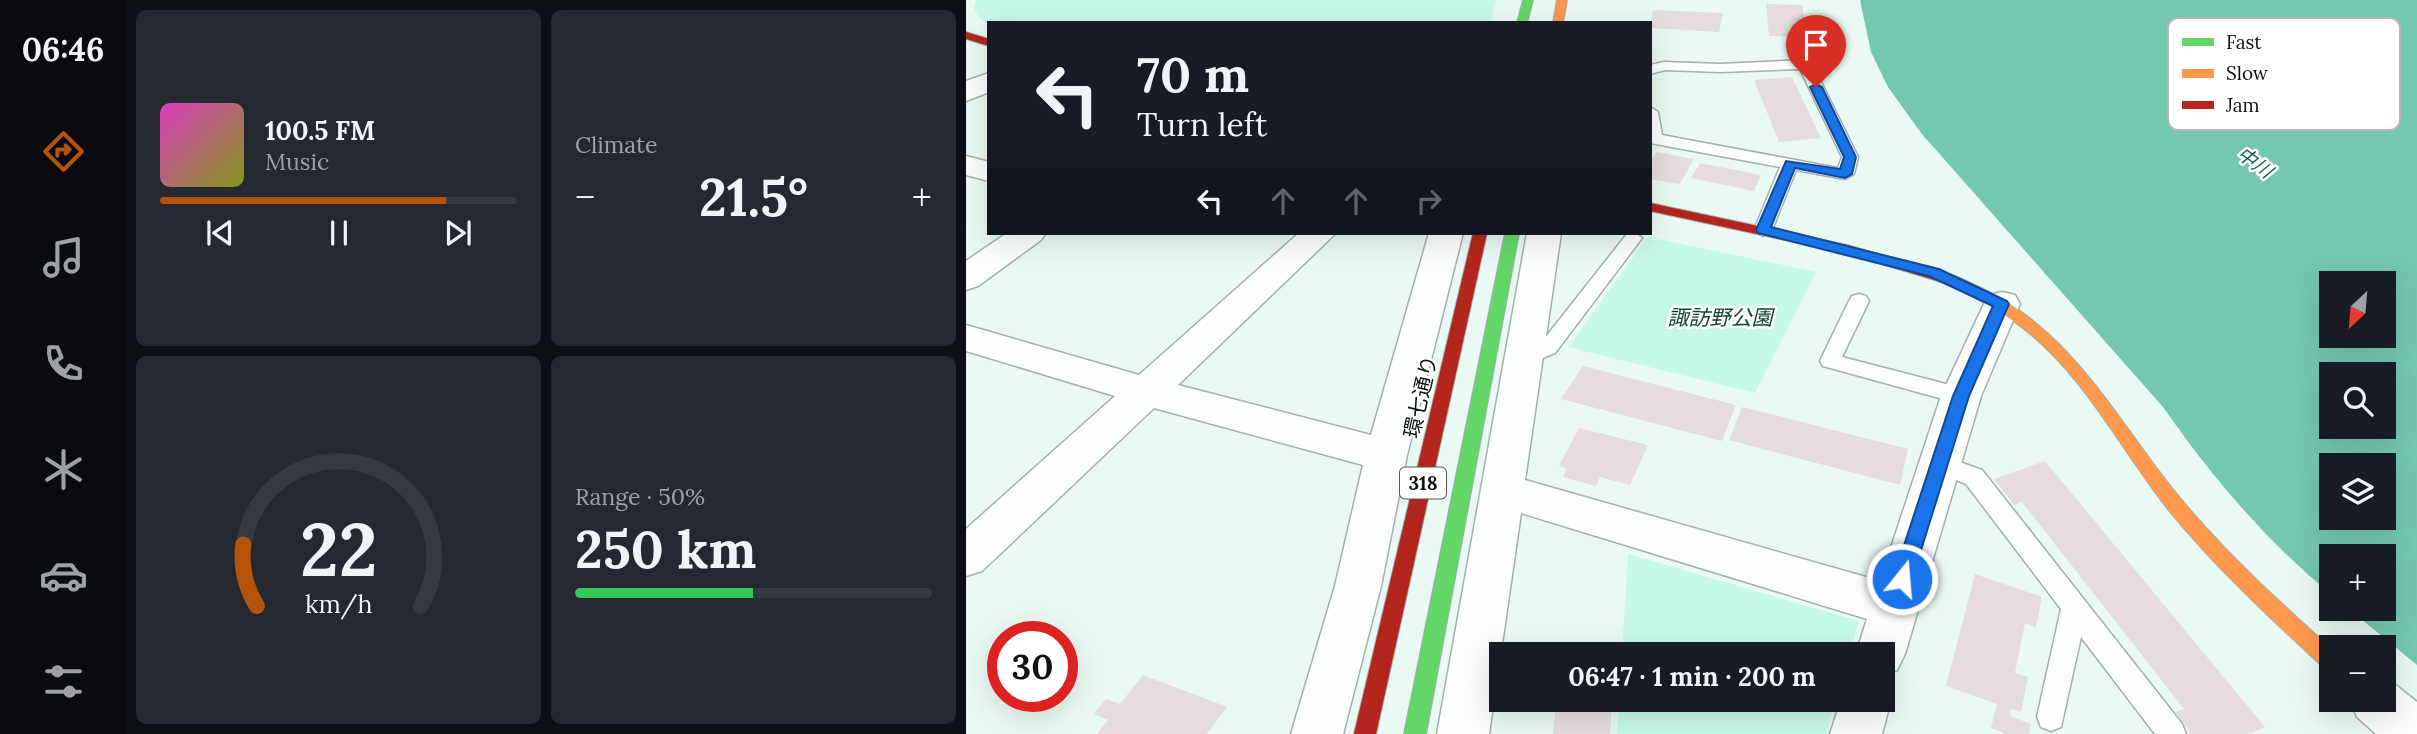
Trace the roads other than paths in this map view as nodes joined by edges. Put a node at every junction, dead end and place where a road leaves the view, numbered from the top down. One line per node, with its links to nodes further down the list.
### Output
1 (1528, 0): 3 (main road)
2 (1562, 0): 4 (main road)
3 (1523, 21)
4 (1558, 21)
5 (966, 35): 6 (main road)
6 (987, 42)
7 (1652, 69): 9 (lane)
8 (1652, 126): 9 (lane)
9 (1790, 164): 13 (lane)
10 (966, 165): 11 (street)
11 (987, 171)
12 (1652, 207): 13 (main road)
13 (1763, 230): 23 (main road)
14 (1026, 235): 21 (street)
15 (1318, 235): 26 (street)
16 (1445, 235): 28 (street)
17 (1480, 235): 40 (main road, 環七通り / 318)
18 (1512, 235): 41 (main road, 318)
19 (1544, 235): 25 (street)
20 (1633, 238): 25 (lane)
21 (966, 278)
22 (1859, 301): 27 (lane)
23 (2002, 304): 27 (street); 35 (main road)
24 (966, 338): 26 (street)
25 (1524, 354): 30 (street)
26 (1148, 392): 28 (street); 31 (street)
27 (1961, 396): 29 (street)
28 (1386, 455): 39 (street)
29 (1940, 464): 32 (street); 33 (lane)
30 (1501, 490): 32 (street); 42 (street)
31 (966, 557)
32 (1895, 606): 34 (street)
33 (2074, 607): 38 (lane); 44 (lane)
34 (1884, 642)
35 (2319, 650)
36 (1862, 712): 43 (street)
37 (2389, 712): 45 (street)
38 (2051, 717)
39 (1317, 734)
40 (1365, 734)
41 (1415, 734)
42 (1463, 734)
43 (1856, 734)
44 (2172, 734)
45 (2415, 734)

